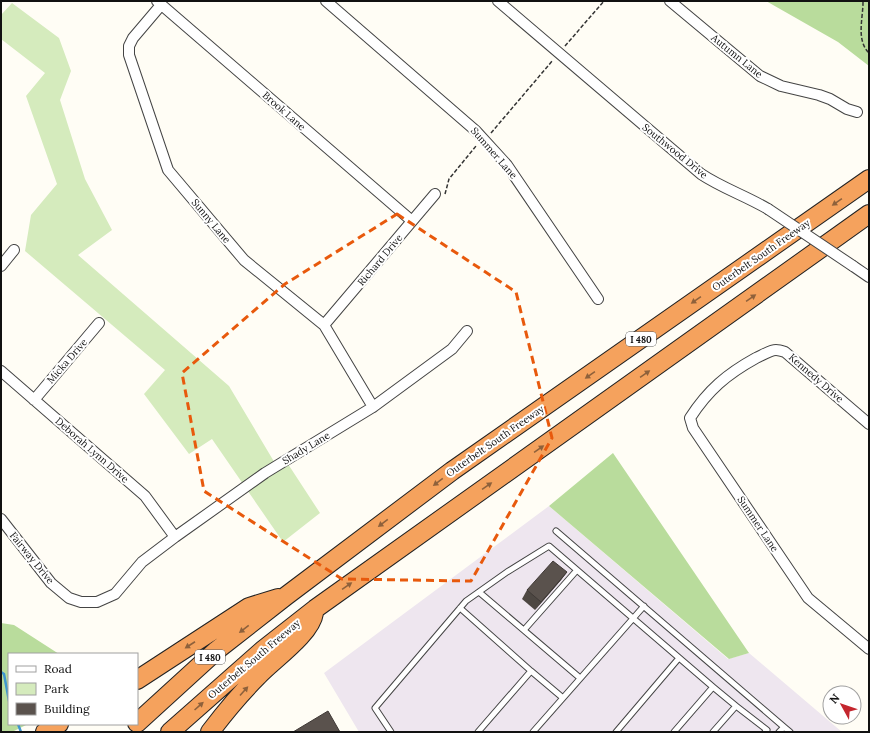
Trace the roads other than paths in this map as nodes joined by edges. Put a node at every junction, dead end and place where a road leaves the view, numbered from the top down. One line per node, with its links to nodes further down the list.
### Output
1 (326, 1): 13 (street, Summer Lane)
2 (498, 1): 12 (street, Southwood Drive, bridge)
3 (670, 1): 5 (street, Autumn Lane)
4 (159, 3): 9 (street, Brook Lane); 15 (street, Sunny Lane)
5 (857, 112)
6 (869, 179): 28 (highway, Outerbelt South Freeway / I 480, one-way to 28)
7 (440, 195): 9 (street, Richard Drive)
8 (869, 214): 31 (highway, Outerbelt South Freeway / I 480, one-way to 8)
9 (412, 221): 15 (street, Richard Drive)
10 (14, 250): 11 (street)
11 (1, 266)
12 (869, 278)
13 (598, 299)
14 (99, 323): 19 (street, Micka Drive)
15 (324, 325): 20 (street, Sunny Lane)
16 (467, 331): 20 (street, Shady Lane)
17 (1, 372): 19 (street, Deborah Lynn Drive)
18 (717, 384): 21 (street, Kennedy Drive); 34 (street, Summer Lane)
19 (34, 400): 24 (street, Deborah Lynn Drive)
20 (373, 407): 24 (street, Shady Lane)
21 (869, 424)
22 (1, 519): 25 (street, Fairway Drive)
23 (556, 531): 29 (lane)
24 (175, 537): 25 (street, Shady Lane)
25 (142, 562)
26 (577, 570): 27 (lane); 32 (lane); 33 (lane)
27 (479, 592): 30 (lane); 33 (lane)
28 (286, 596): 38 (highway, one-way to 38); 42 (highway, Outerbelt South Freeway / I 480, one-way to 42)
29 (644, 606): 32 (lane); 43 (lane)
30 (460, 608): 36 (lane); 46 (lane)
31 (315, 609): 44 (highway, Outerbelt South Freeway / I 480, one-way to 31); 45 (highway, one-way to 31)
32 (633, 618): 35 (lane); 37 (lane)
33 (524, 630): 37 (lane)
34 (869, 649)
35 (680, 658): 39 (lane); 49 (lane)
36 (532, 671): 40 (lane); 47 (lane)
37 (580, 678): 40 (lane)
38 (138, 679)
39 (713, 687): 41 (lane); 50 (lane)
40 (563, 698): 48 (lane)
41 (736, 706): 51 (lane); 52 (lane)
42 (138, 721)
43 (784, 727): 53 (lane); 54 (lane)
44 (170, 732)
45 (210, 732)
46 (391, 732)
47 (478, 732)
48 (533, 732)
49 (616, 732)
50 (674, 732)
51 (713, 732)
52 (765, 732)
53 (779, 732)
54 (790, 732)

